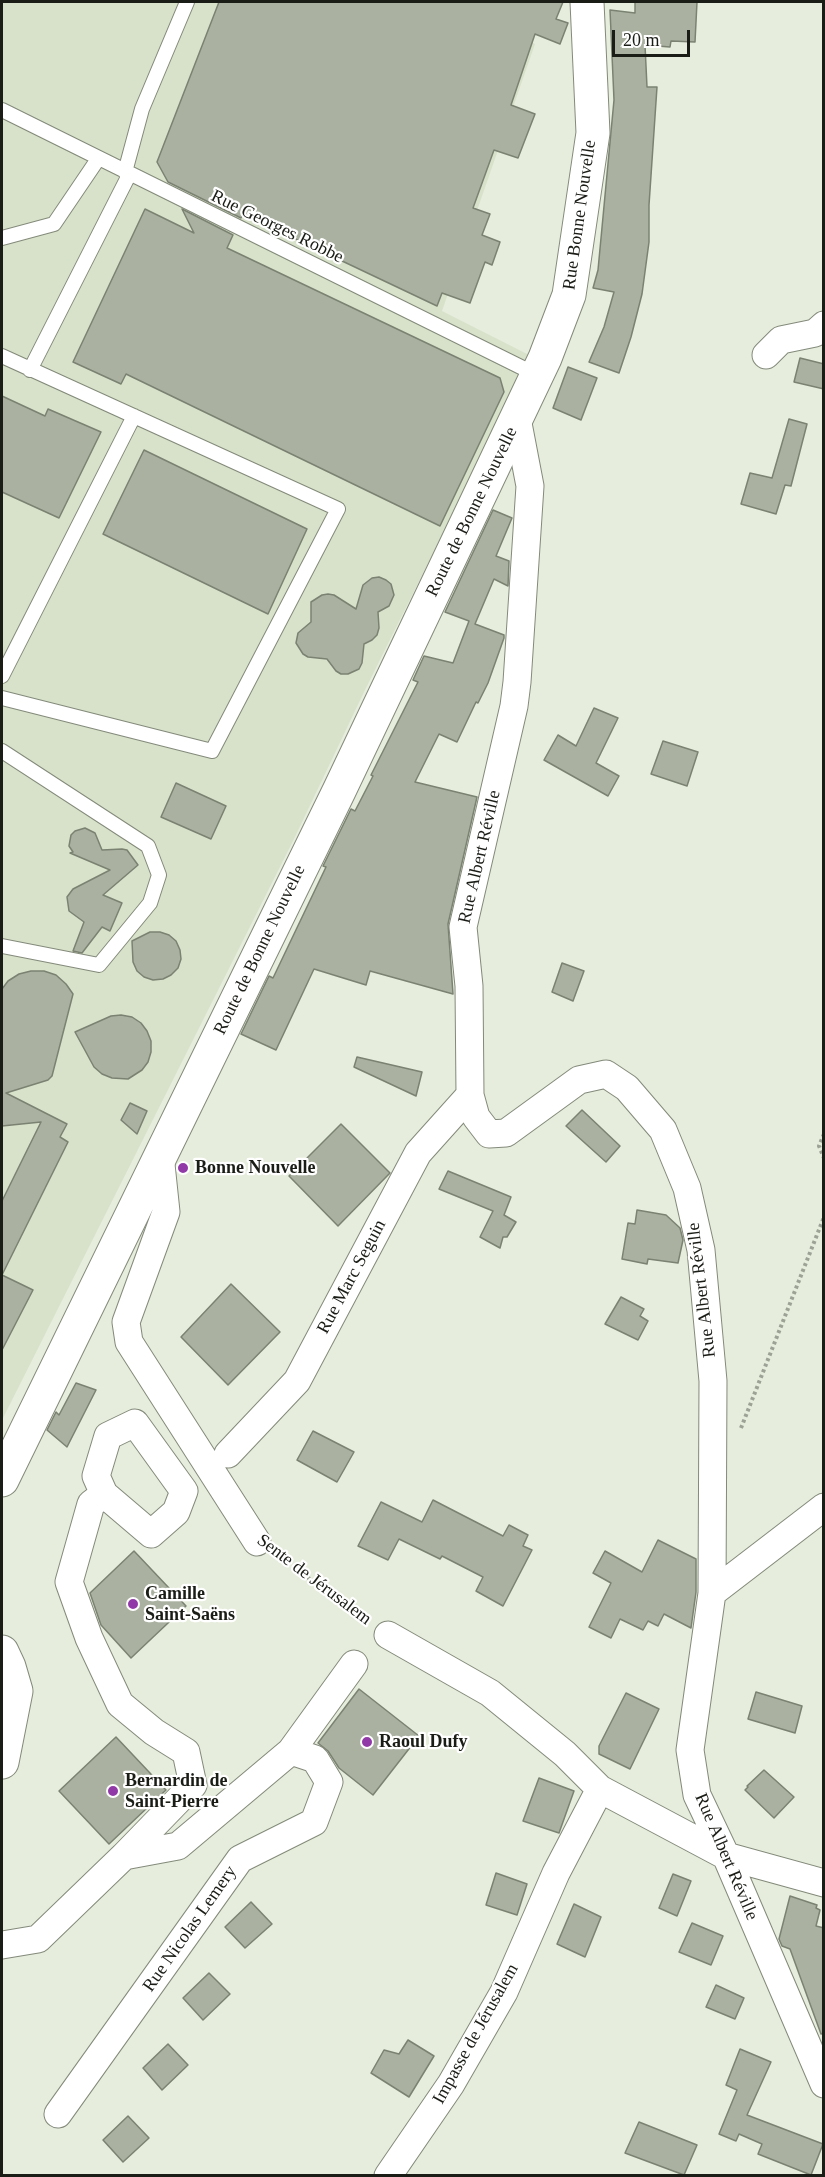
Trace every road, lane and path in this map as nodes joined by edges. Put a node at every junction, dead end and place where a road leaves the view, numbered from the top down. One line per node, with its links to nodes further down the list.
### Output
1 (187, 2): 5 (lane)
2 (587, 2): 11 (main road, Rue Bonne Nouvelle)
3 (2, 110): 4 (lane, Rue Georges Robbe)
4 (98, 159): 5 (lane, Rue Georges Robbe); 6 (lane)
5 (127, 174): 10 (lane); 11 (lane, Rue Georges Robbe)
6 (2, 238)
7 (824, 325): 8 (street)
8 (766, 355)
9 (2, 356): 10 (lane)
10 (30, 370): 12 (lane)
11 (538, 375): 13 (main road, Rue Bonne Nouvelle)
12 (134, 416): 14 (lane); 15 (lane)
13 (517, 418): 18 (street, Rue Albert Réville); 20 (main road, Route de Bonne Nouvelle)
14 (2, 676)
15 (2, 698)
16 (2, 751): 17 (lane)
17 (2, 946)
18 (470, 1095): 24 (street, Rue Marc Seguin); 29 (street, Rue Albert Réville)
19 (824, 1134): 21 (path)
20 (160, 1155): 25 (main road, Route de Bonne Nouvelle); 28 (street, Sente de Jérusalem)
21 (824, 1158)
22 (824, 1217): 23 (path)
23 (738, 1433)
24 (228, 1454)
25 (2, 1480)
26 (104, 1494): 36 (street)
27 (824, 1507): 29 (street)
28 (258, 1542): 30 (path, Sente de Jérusalem)
29 (712, 1593): 37 (street, Rue Albert Réville)
30 (388, 1635): 35 (street, Sente de Jérusalem)
31 (2, 1652): 34 (main road)
32 (354, 1664): 33 (street)
33 (291, 1751): 36 (street); 41 (street, Rue Nicolas Lemery)
34 (2, 1762)
35 (600, 1789): 37 (street, Sente de Jérusalem); 42 (street, Impasse de Jérusalem)
36 (124, 1856): 39 (street)
37 (726, 1856): 38 (street, Sente de Jérusalem); 40 (street, Rue Albert Réville)
38 (824, 1883)
39 (2, 1945)
40 (824, 2084)
41 (58, 2114)
42 (388, 2175)

